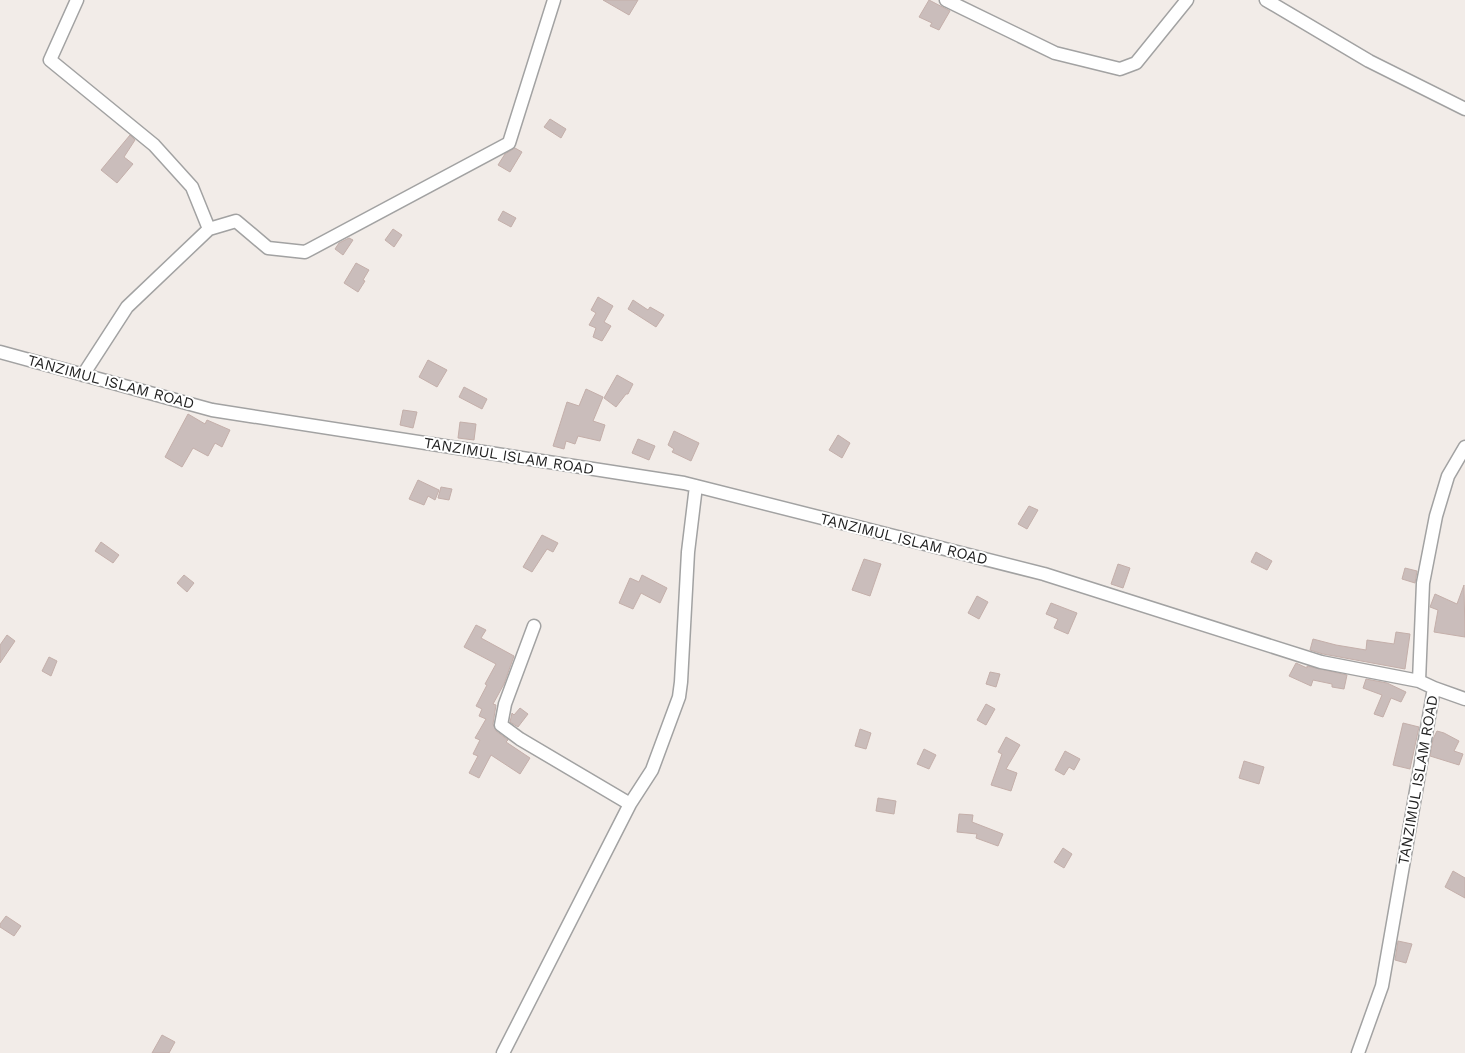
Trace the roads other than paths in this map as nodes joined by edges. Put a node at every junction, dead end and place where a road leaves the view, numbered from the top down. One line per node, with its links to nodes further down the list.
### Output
1 (77, 0): 7 (street)
2 (554, 0): 7 (street)
3 (946, 0): 4 (street)
4 (1187, 0)
5 (1266, 0): 6 (street)
6 (1465, 109)
7 (208, 229): 9 (street)
8 (0, 352): 9 (street, TANZIMUL ISLAM ROAD)
9 (83, 375): 11 (street, TANZIMUL ISLAM ROAD)
10 (1465, 447): 13 (street)
11 (696, 486): 13 (street, TANZIMUL ISLAM ROAD); 16 (street)
12 (534, 626): 16 (street)
13 (1419, 681): 14 (street, TANZIMUL ISLAM ROAD)
14 (1434, 688): 15 (street); 18 (street, TANZIMUL ISLAM ROAD)
15 (1465, 699)
16 (630, 804): 17 (street)
17 (503, 1053)
18 (1358, 1053)

